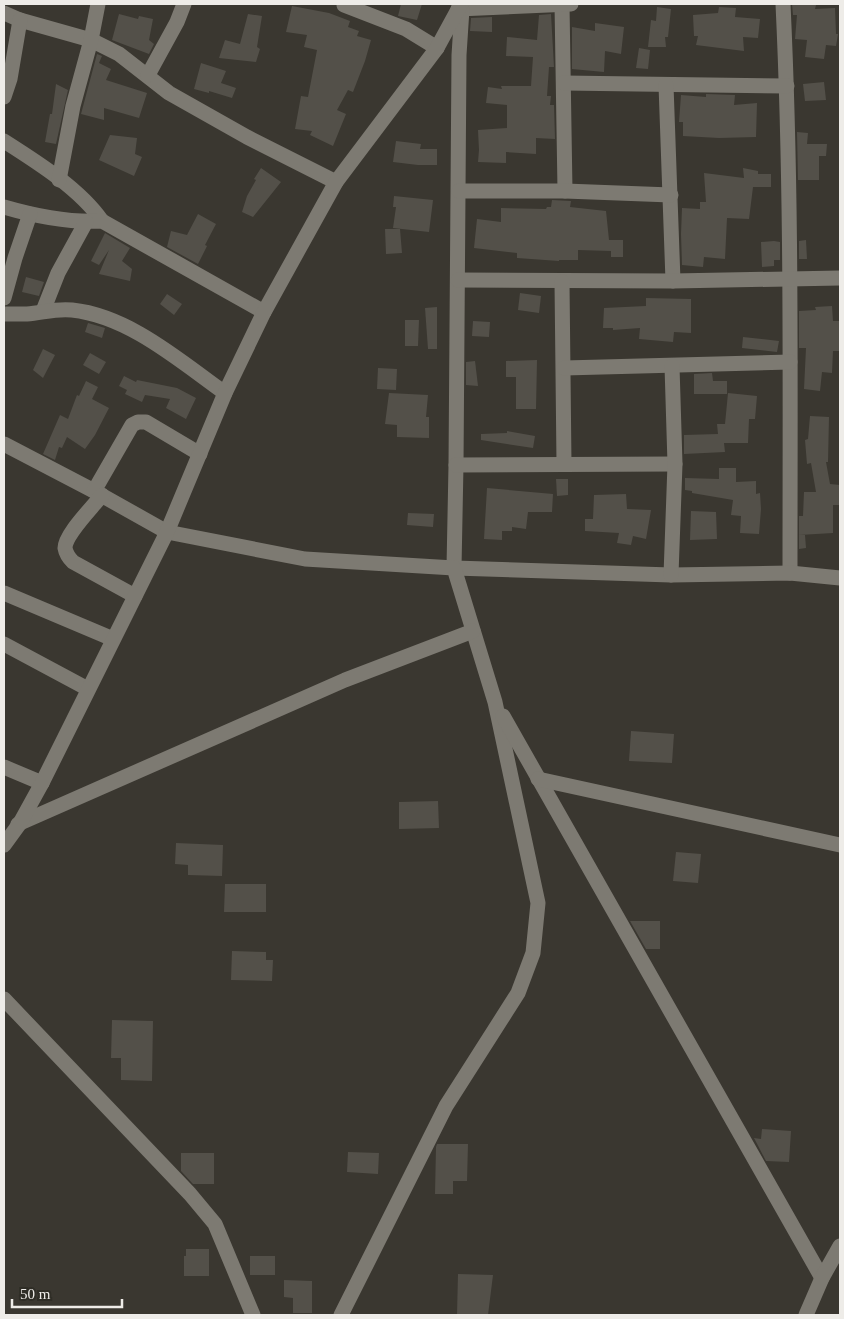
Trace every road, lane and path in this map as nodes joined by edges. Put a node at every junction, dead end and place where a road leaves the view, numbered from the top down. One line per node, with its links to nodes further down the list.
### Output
1 (98, 4): 10 (street)
2 (184, 4): 12 (street)
3 (342, 4): 11 (street)
4 (562, 4): 5 (street); 7 (street); 13 (street)
5 (571, 4)
6 (784, 4): 15 (street)
7 (460, 8): 11 (street); 20 (street)
8 (4, 13): 9 (street)
9 (20, 20): 10 (street); 16 (street)
10 (91, 40): 12 (street); 18 (street)
11 (437, 48): 19 (street)
12 (148, 76): 19 (street)
13 (564, 83): 14 (street); 21 (street)
14 (666, 84): 15 (street); 22 (street)
15 (787, 86): 28 (street)
16 (4, 97)
17 (4, 141): 18 (street)
18 (59, 180): 26 (street)
19 (336, 182): 34 (street)
20 (459, 190): 21 (street); 29 (street)
21 (564, 191): 22 (street)
22 (671, 194): 30 (street)
23 (4, 207): 24 (street)
24 (30, 214): 25 (street); 32 (street)
25 (86, 222): 26 (street); 33 (street)
26 (102, 222): 34 (street)
27 (840, 278): 28 (street)
28 (790, 279): 30 (street); 36 (street)
29 (458, 280): 31 (street); 44 (street)
30 (673, 281): 31 (street)
31 (562, 282): 38 (street)
32 (4, 298)
33 (43, 311): 35 (street); 39 (street)
34 (264, 312): 39 (street)
35 (4, 314)
36 (790, 362): 37 (street); 48 (street)
37 (672, 366): 38 (street); 43 (street)
38 (564, 368): 42 (street)
39 (224, 393): 41 (street)
40 (4, 444): 45 (street)
41 (200, 454): 45 (street); 46 (street)
42 (564, 464): 43 (street); 44 (street)
43 (675, 464): 49 (street)
44 (456, 465): 47 (street)
45 (98, 493): 46 (street); 52 (street)
46 (167, 532): 47 (street); 52 (street)
47 (454, 568): 49 (street); 53 (street)
48 (790, 573): 49 (street); 50 (street)
49 (671, 575)
50 (840, 578)
51 (4, 593): 54 (street)
52 (135, 596): 54 (street)
53 (473, 631): 57 (street); 61 (street)
54 (113, 639): 56 (street)
55 (4, 644): 56 (street)
56 (88, 689): 60 (street)
57 (495, 702): 59 (street); 69 (street)
58 (4, 767): 60 (street)
59 (538, 779): 64 (street); 67 (street)
60 (42, 783): 61 (street)
61 (20, 823): 62 (street); 63 (street)
62 (4, 832)
63 (4, 845)
64 (840, 846)
65 (4, 999): 68 (street)
66 (840, 1246): 67 (street)
67 (822, 1278): 70 (street)
68 (253, 1315)
69 (342, 1315)
70 (806, 1315)

